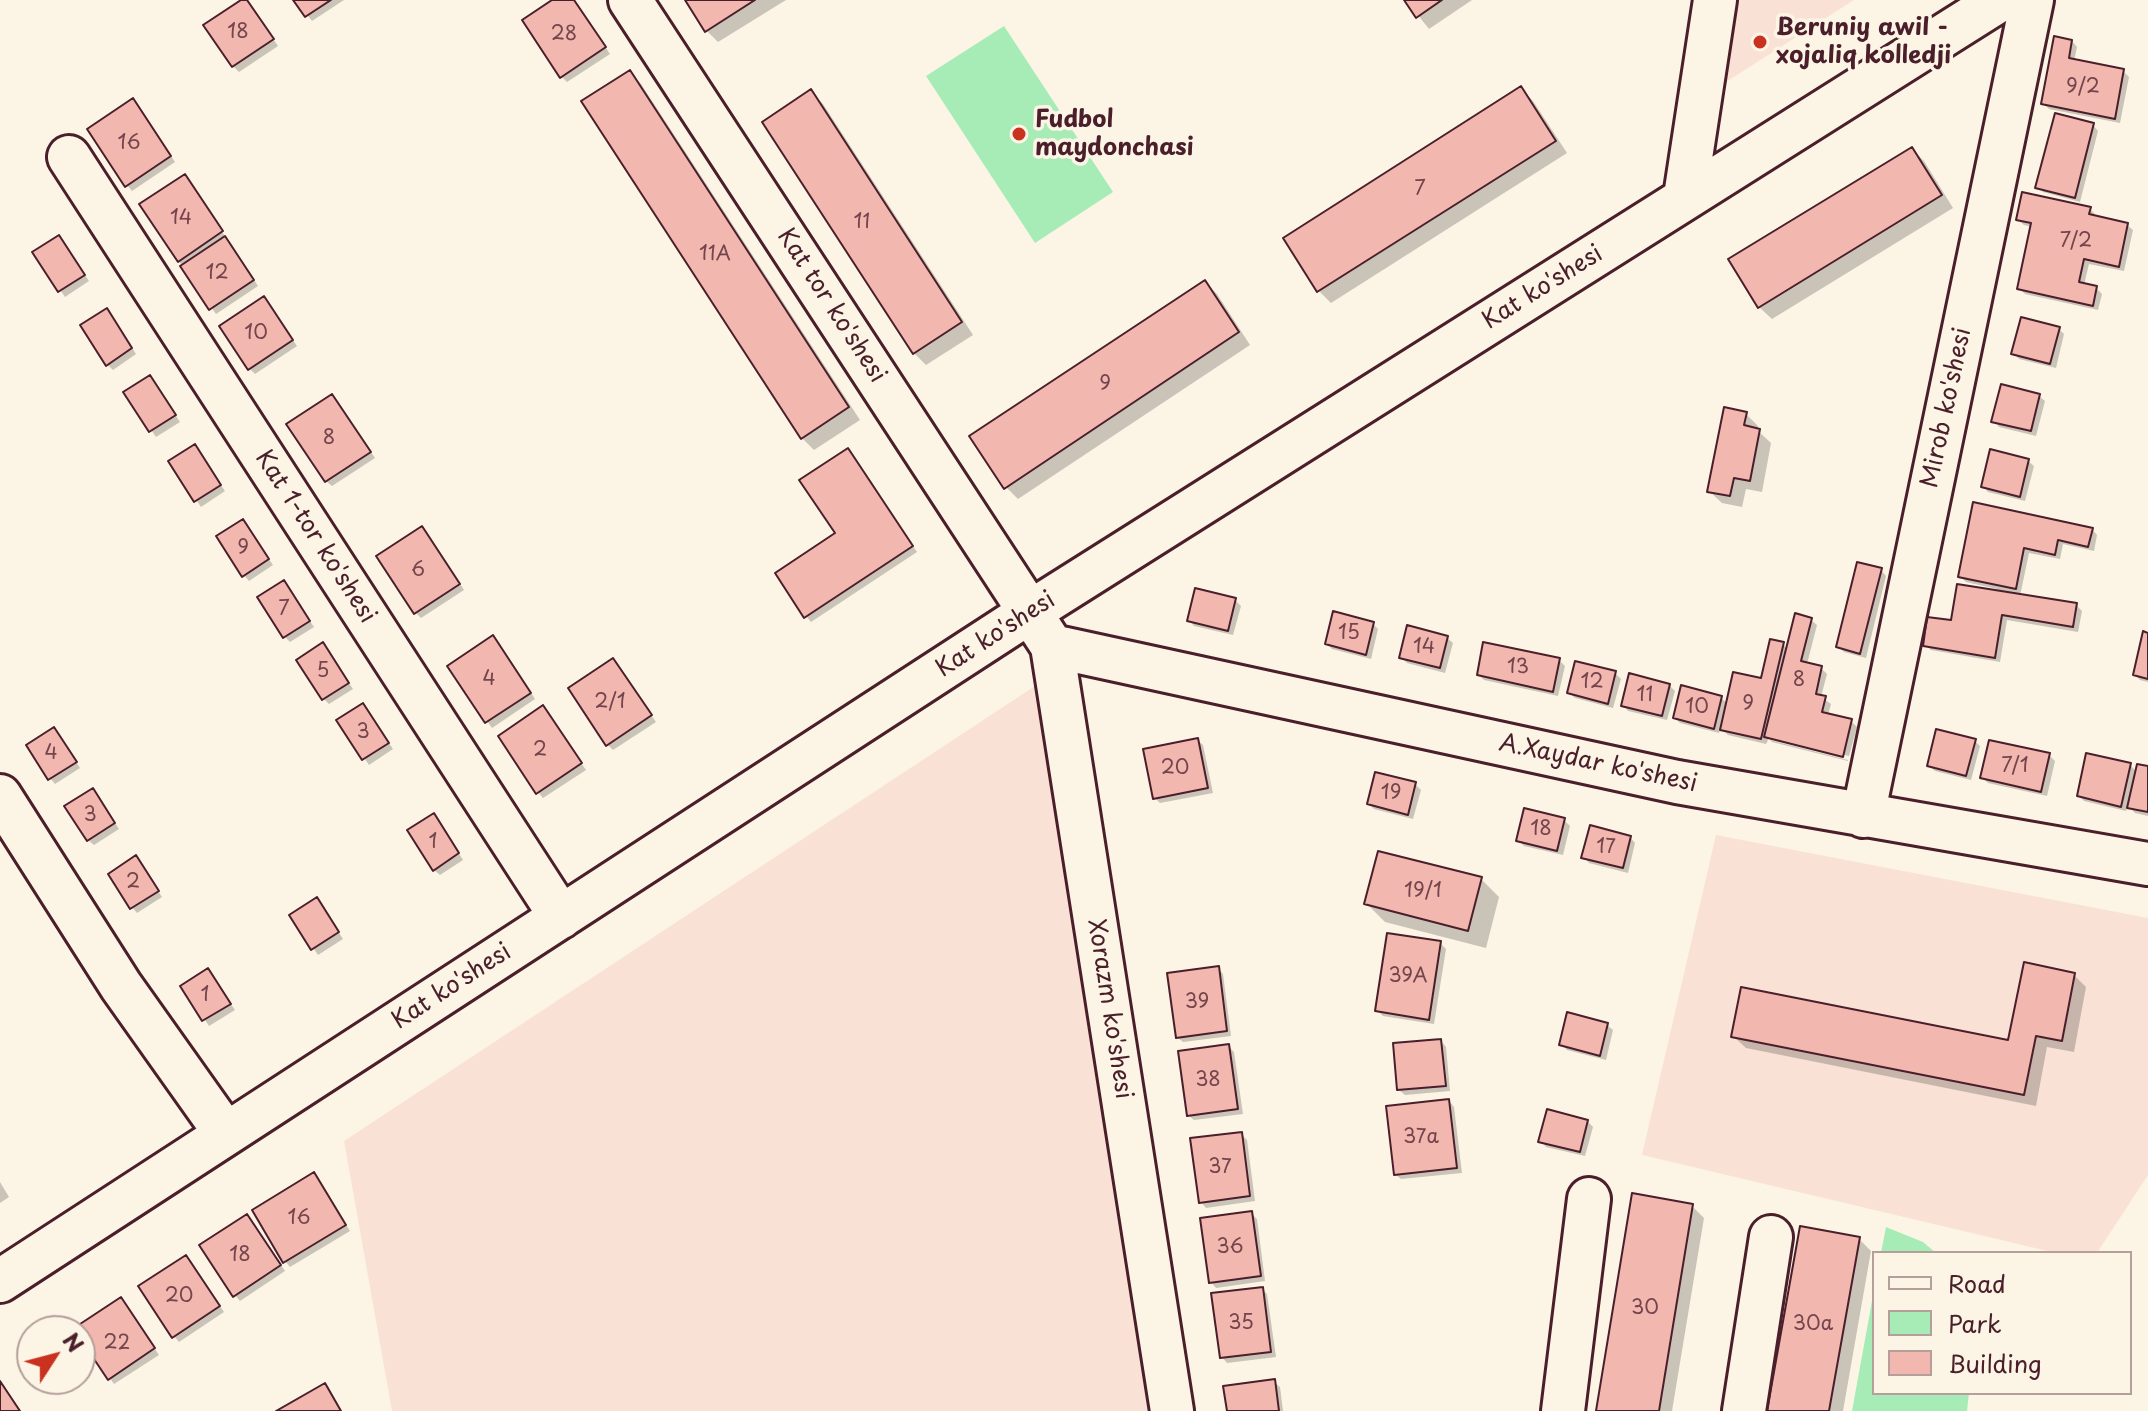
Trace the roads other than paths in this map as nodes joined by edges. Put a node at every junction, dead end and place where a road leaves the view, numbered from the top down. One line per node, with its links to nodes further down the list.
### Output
1 (630, 0): 7 (street, Kat tor ko'shesi)
2 (1715, 0): 6 (street)
3 (2000, 0): 6 (street, Kat ko'shesi)
4 (2032, 0): 9 (street, Mirob ko'shesi)
5 (69, 157): 11 (street, Kat 1-tor ko'shesi)
6 (1685, 197): 7 (street, Kat ko'shesi)
7 (1041, 629): 9 (street, A.Xaydar ko'shesi); 11 (street, Kat ko'shesi); 16 (street, Xorazm ko'shesi)
8 (0, 796): 12 (street)
9 (1863, 816): 10 (street, A.Xaydar ko'shesi)
10 (2148, 864)
11 (561, 917): 12 (street, Kat ko'shesi)
12 (226, 1134): 15 (street, Kat ko'shesi)
13 (1589, 1199): 17 (street)
14 (1771, 1237): 18 (street)
15 (0, 1281)
16 (1172, 1411)
17 (1563, 1411)
18 (1744, 1411)

